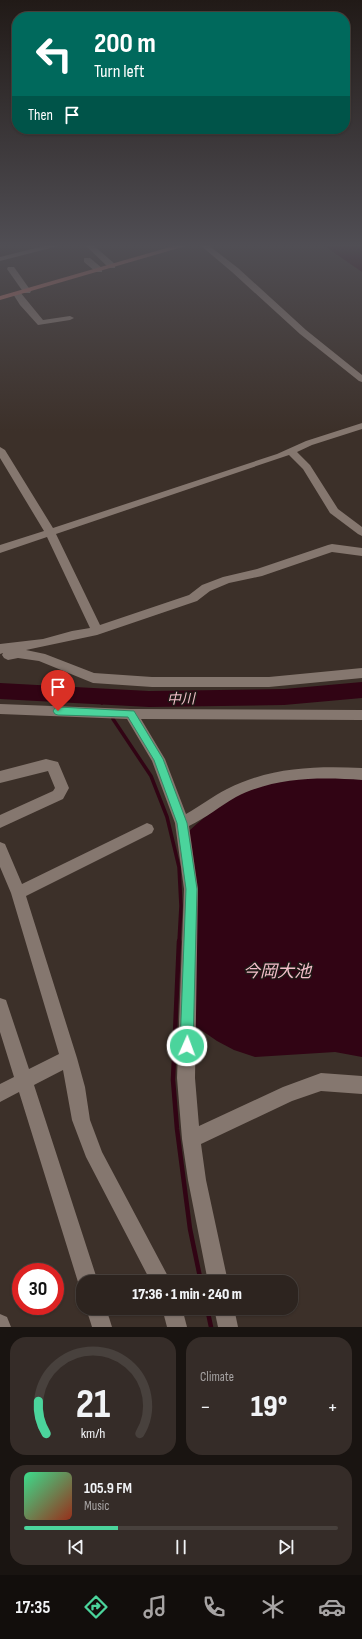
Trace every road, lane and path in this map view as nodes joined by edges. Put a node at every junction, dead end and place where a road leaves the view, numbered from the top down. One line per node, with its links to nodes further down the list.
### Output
1 (27, 307): 3 (street)
2 (275, 307): 4 (street)
3 (70, 318)
4 (362, 379)
5 (362, 426): 7 (street)
6 (0, 450): 8 (street)
7 (290, 451): 8 (street); 9 (street)
8 (50, 532): 10 (street); 12 (street)
9 (362, 532)
10 (0, 549)
11 (362, 552): 12 (street)
12 (97, 631): 13 (street)
13 (0, 649)
14 (0, 656): 15 (street)
15 (362, 673)
16 (0, 709): 17 (street)
17 (131, 714): 18 (street); 22 (street)
18 (362, 715)
19 (362, 774): 22 (street)
20 (0, 777): 21 (street)
21 (0, 822)
22 (182, 823): 31 (street)
23 (147, 829): 25 (street)
24 (0, 849): 25 (street)
25 (18, 893): 27 (street)
26 (0, 1006): 28 (street)
27 (69, 1058): 28 (street); 33 (street)
28 (23, 1082): 30 (street); 32 (street)
29 (362, 1086): 31 (street)
30 (0, 1093)
31 (190, 1139): 34 (street)
32 (86, 1275)
33 (157, 1275)
34 (217, 1275)
35 (98, 1315): 40 (street)
36 (174, 1315): 41 (street)
37 (225, 1315): 42 (street)
38 (0, 1324): 39 (street)
39 (1, 1327)
40 (102, 1327)
41 (177, 1327)
42 (228, 1327)

